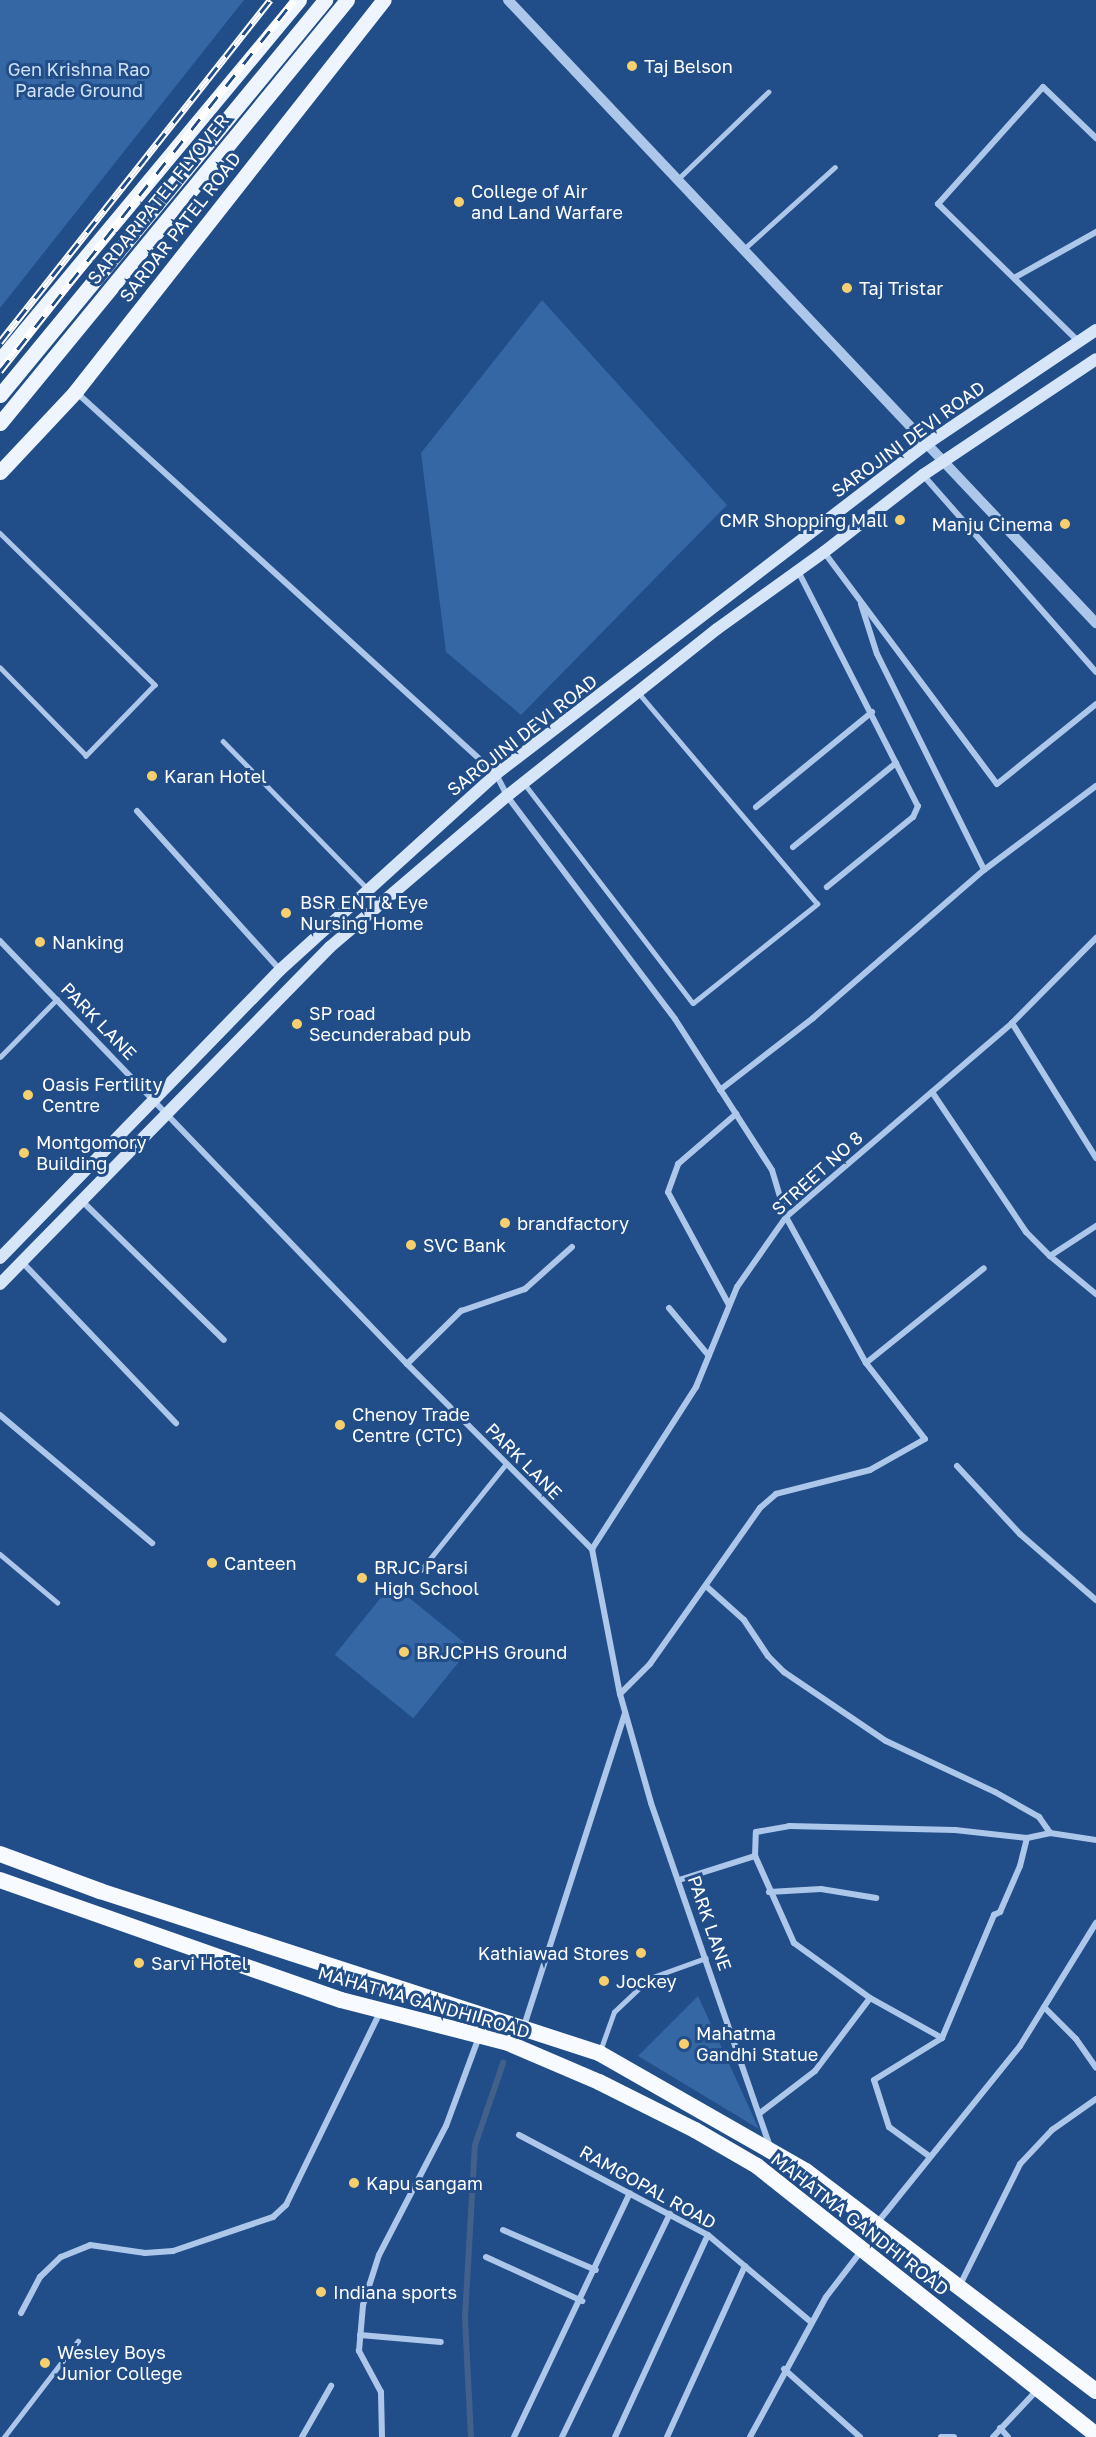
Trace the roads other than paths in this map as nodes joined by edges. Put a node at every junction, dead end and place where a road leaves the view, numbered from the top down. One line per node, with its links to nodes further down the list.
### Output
1 (298, 0): 16 (main road)
2 (325, 0): 18 (main road, SARDAR PATEL FLYOVER)
3 (347, 0): 19 (main road, SARDAR PATEL FLYOVER)
4 (383, 0): 17 (main road, SARDAR PATEL ROAD)
5 (508, 0): 9 (street)
6 (768, 92): 9 (lane)
7 (1096, 138): 12 (street)
8 (835, 167): 11 (lane)
9 (677, 180): 11 (street)
10 (1096, 232): 12 (street)
11 (742, 250): 20 (street)
12 (1014, 278): 14 (street)
13 (1096, 330): 14 (main road, SAROJINI DEVI ROAD)
14 (1079, 342): 20 (main road, SAROJINI DEVI ROAD)
15 (1096, 358): 21 (main road, SAROJINI DEVI ROAD)
16 (0, 360)
17 (75, 392): 22 (main road, SARDAR PATEL ROAD); 36 (street)
18 (0, 395)
19 (0, 423)
20 (925, 445): 21 (street); 36 (main road, SAROJINI DEVI ROAD)
21 (942, 462): 23 (main road, SAROJINI DEVI ROAD); 28 (street)
22 (0, 472)
23 (923, 475): 25 (main road, SAROJINI DEVI ROAD); 30 (street)
24 (0, 533): 29 (lane)
25 (824, 552): 26 (main road, SAROJINI DEVI ROAD); 27 (street)
26 (797, 569): 31 (main road, SAROJINI DEVI ROAD); 33 (street)
27 (858, 597): 32 (street); 43 (street)
28 (1096, 623)
29 (0, 668)
30 (1096, 672)
31 (637, 692): 37 (main road, SAROJINI DEVI ROAD); 37 (lane)
32 (1096, 704)
33 (872, 712): 35 (street); 40 (street)
34 (223, 741): 45 (lane)
35 (896, 763): 42 (street); 44 (street)
36 (496, 774): 39 (street); 45 (main road, SAROJINI DEVI ROAD)
37 (524, 783): 39 (main road, SAROJINI DEVI ROAD)
38 (1096, 786): 43 (street)
39 (507, 796): 52 (street); 55 (main road, SAROJINI DEVI ROAD)
40 (756, 807)
41 (137, 811): 48 (street)
42 (793, 847)
43 (984, 870): 52 (street)
44 (827, 887)
45 (368, 889): 48 (main road, SAROJINI DEVI ROAD)
46 (1096, 938): 50 (street, STREET NO 8)
47 (0, 940): 49 (street, PARK LANE)
48 (280, 969): 54 (main road, SAROJINI DEVI ROAD)
49 (57, 999): 51 (lane); 54 (street, PARK LANE)
50 (1012, 1023): 53 (street, STREET NO 8); 57 (street)
51 (0, 1057)
52 (720, 1090): 56 (street)
53 (932, 1092): 59 (street, STREET NO 8); 62 (street)
54 (154, 1100): 55 (street, PARK LANE); 63 (main road, SAROJINI DEVI ROAD)
55 (168, 1114): 58 (main road, SAROJINI DEVI ROAD); 73 (street, PARK LANE)
56 (736, 1114): 59 (street); 68 (street)
57 (1096, 1158)
58 (83, 1202): 64 (main road, SAROJINI DEVI ROAD); 70 (street)
59 (786, 1217): 68 (street, STREET NO 8); 72 (street)
60 (1096, 1226): 62 (street)
61 (572, 1247): 73 (street)
62 (1050, 1256): 67 (street)
63 (0, 1258)
64 (22, 1262): 66 (main road, SAROJINI DEVI ROAD); 75 (street)
65 (984, 1268): 72 (street)
66 (0, 1284)
67 (1096, 1294)
68 (729, 1305): 71 (street, STREET NO 8)
69 (669, 1308): 71 (street)
70 (224, 1340)
71 (709, 1356): 79 (street, STREET NO 8)
72 (866, 1363): 82 (street)
73 (407, 1364): 76 (street, PARK LANE)
74 (0, 1415): 78 (street)
75 (176, 1423)
76 (506, 1464): 79 (street, PARK LANE); 81 (lane)
77 (957, 1466): 83 (street)
78 (152, 1544)
79 (592, 1549): 85 (street, PARK LANE)
80 (0, 1554): 84 (lane)
81 (421, 1570)
82 (706, 1587): 85 (street); 87 (street)
83 (1096, 1600)
84 (57, 1602)
85 (620, 1694): 86 (street, PARK LANE)
86 (626, 1712): 93 (street, PARK LANE); 101 (street)
87 (1050, 1833): 88 (street); 89 (street)
88 (1027, 1838): 91 (street); 103 (street)
89 (1096, 1840)
90 (0, 1854): 101 (highway, MAHATMA GANDHI ROAD)
91 (755, 1856): 93 (street); 94 (street)
92 (0, 1880): 100 (highway, MAHATMA GANDHI ROAD)
93 (679, 1880): 97 (street, PARK LANE)
94 (769, 1892): 95 (street); 98 (street)
95 (876, 1898)
96 (1096, 1923): 99 (street)
97 (706, 1958): 104 (lane); 107 (street, PARK LANE)
98 (870, 1998): 103 (street); 107 (street)
99 (1044, 2007): 105 (street); 110 (street)
100 (381, 2010): 102 (highway, MAHATMA GANDHI ROAD); 122 (street)
101 (523, 2027): 104 (highway, MAHATMA GANDHI ROAD)
102 (479, 2037): 116 (highway, MAHATMA GANDHI ROAD); 124 (street)
103 (942, 2038): 110 (street)
104 (599, 2053): 109 (highway, MAHATMA GANDHI ROAD)
105 (1096, 2068)
106 (1096, 2099): 120 (street)
107 (760, 2113): 109 (street, PARK LANE)
108 (519, 2135): 111 (street, RAMGOPAL ROAD)
109 (771, 2151): 113 (highway, MAHATMA GANDHI ROAD)
110 (929, 2156): 113 (street)
111 (630, 2193): 112 (street, RAMGOPAL ROAD); 119 (street)
112 (670, 2214): 115 (street, RAMGOPAL ROAD); 137 (street)
113 (878, 2223): 120 (highway, MAHATMA GANDHI ROAD)
114 (503, 2230): 119 (street)
115 (708, 2235): 118 (street, RAMGOPAL ROAD); 138 (street)
116 (862, 2250): 123 (street); 129 (highway, MAHATMA GANDHI ROAD)
117 (486, 2257): 121 (street)
118 (745, 2266): 123 (street, RAMGOPAL ROAD); 139 (street)
119 (596, 2270): 121 (street)
120 (960, 2285): 130 (highway, MAHATMA GANDHI ROAD)
121 (582, 2301): 136 (street)
122 (21, 2313)
123 (811, 2322): 127 (street)
124 (360, 2335): 126 (street); 135 (street)
125 (78, 2342): 133 (lane)
126 (441, 2342)
127 (784, 2369): 140 (street); 141 (street)
128 (331, 2386): 134 (street)
129 (1038, 2389): 131 (street); 132 (highway, MAHATMA GANDHI ROAD)
130 (1096, 2391)
131 (1000, 2428): 144 (street); 145 (street)
132 (1096, 2435)
133 (4, 2437)
134 (302, 2437)
135 (382, 2437)
136 (514, 2437)
137 (562, 2437)
138 (615, 2437)
139 (668, 2437)
140 (750, 2437)
141 (860, 2437)
142 (941, 2437): 143 (street)
143 (954, 2437)
144 (993, 2437)
145 (1008, 2437)

